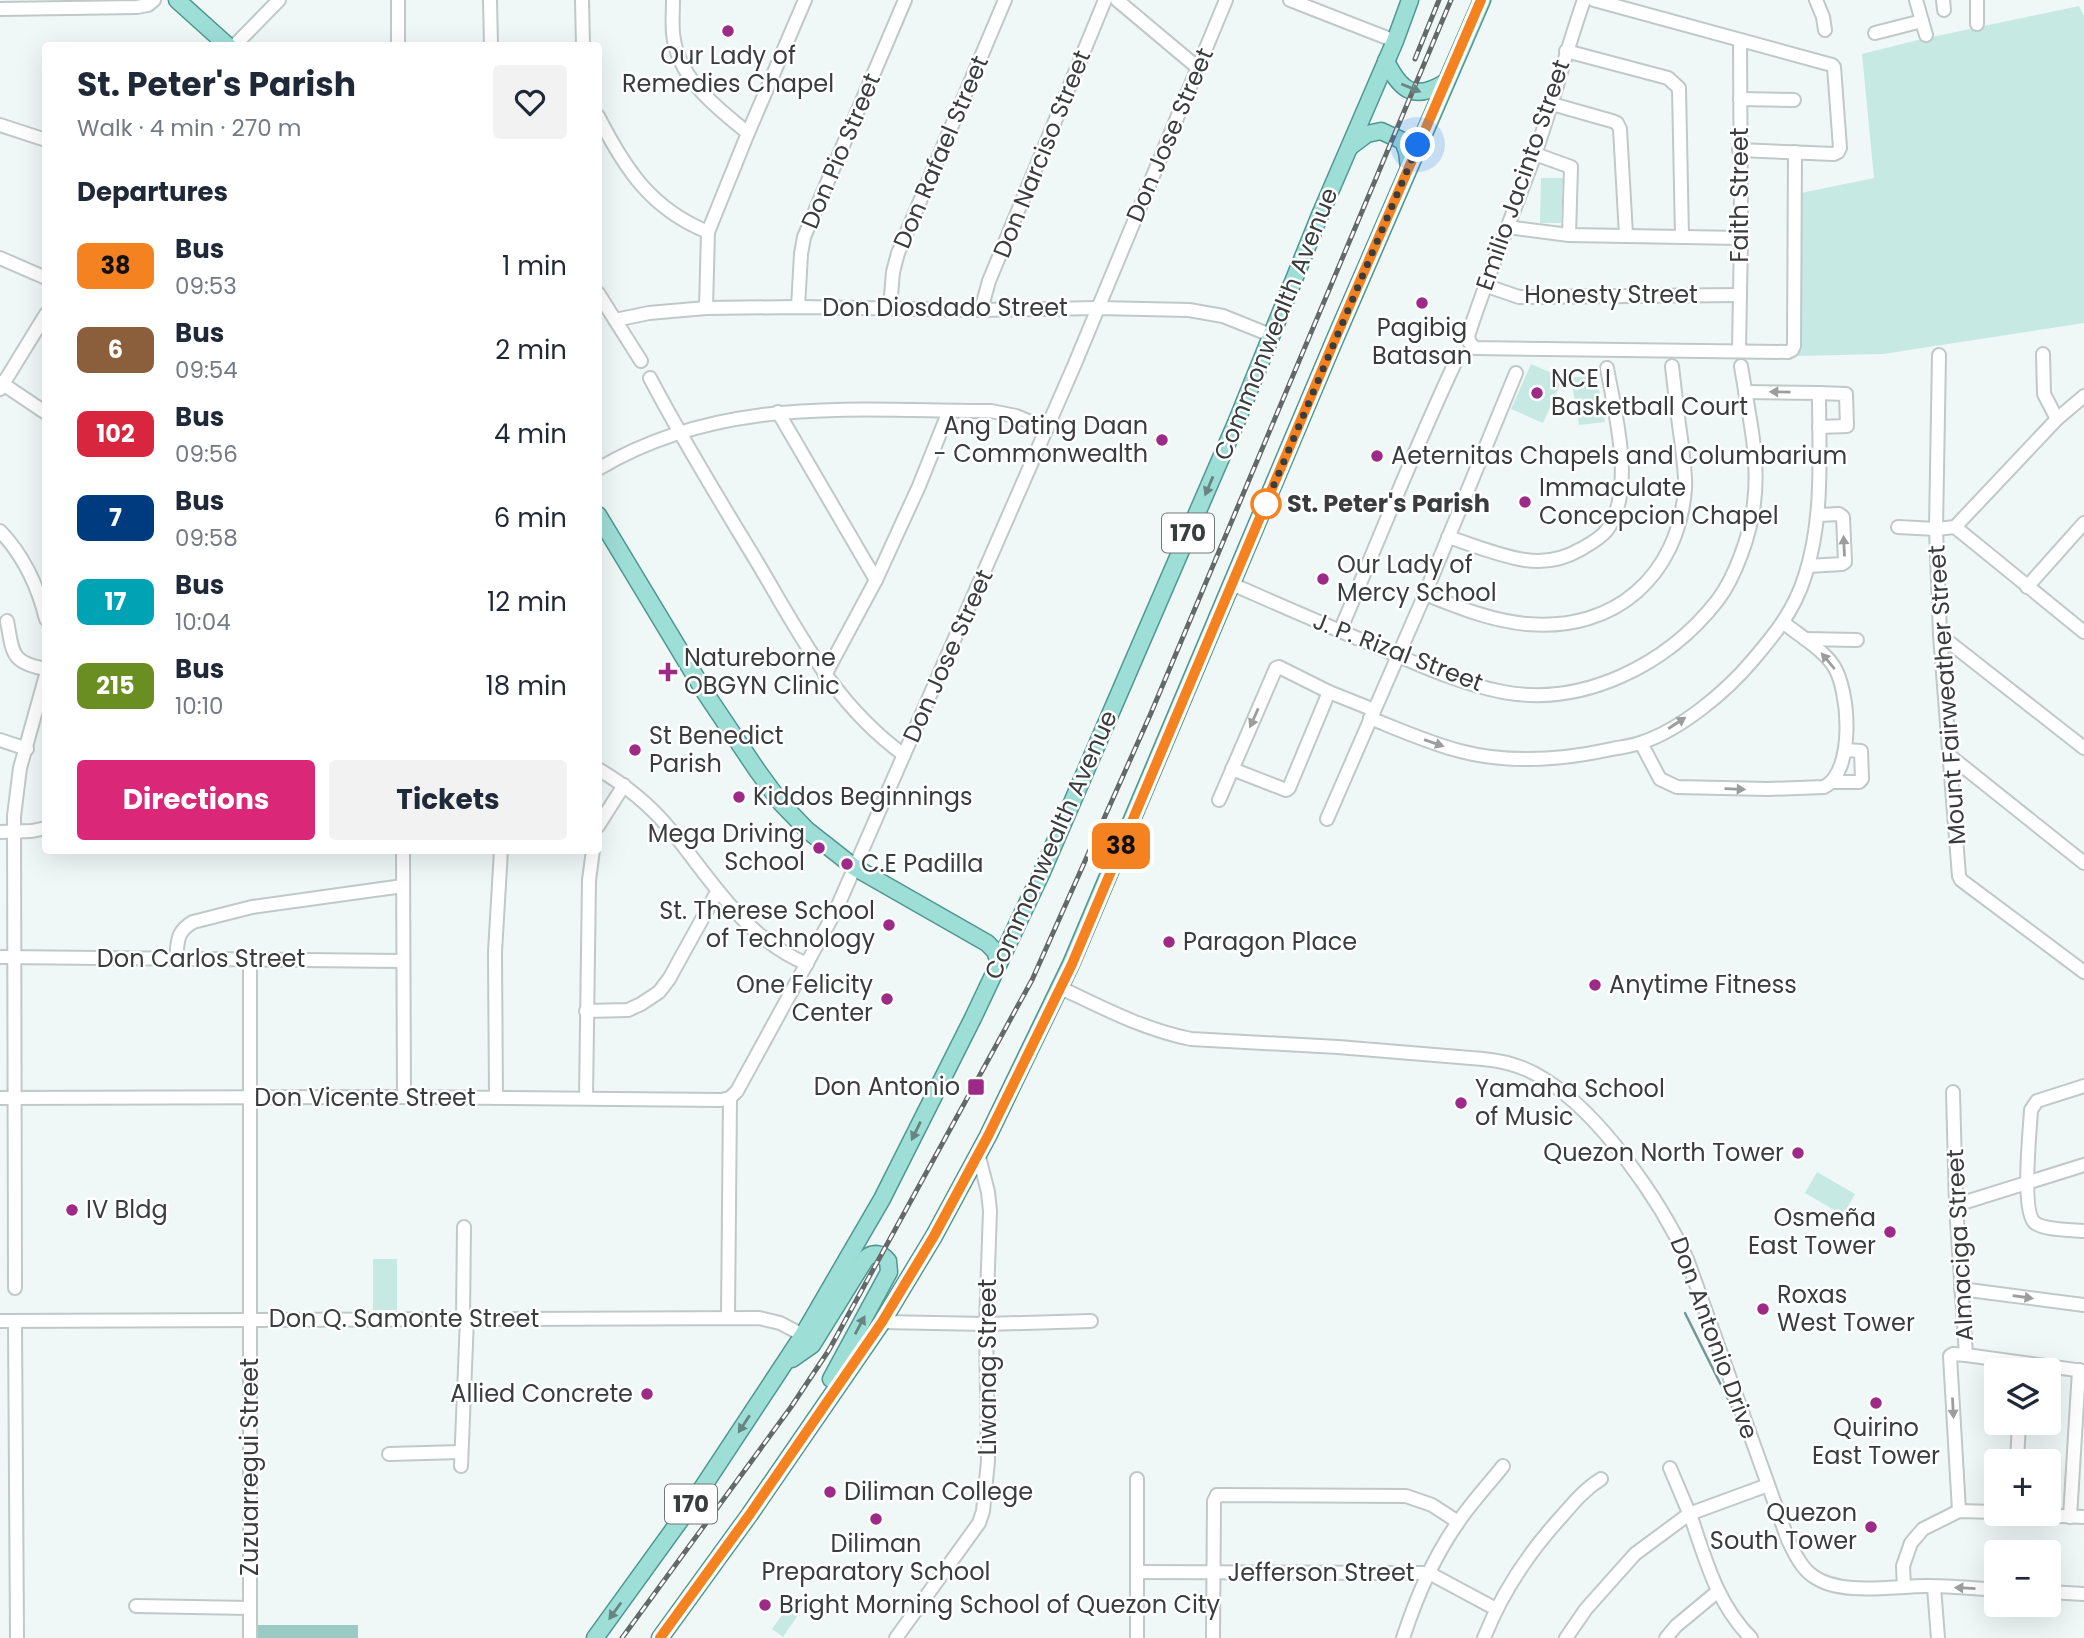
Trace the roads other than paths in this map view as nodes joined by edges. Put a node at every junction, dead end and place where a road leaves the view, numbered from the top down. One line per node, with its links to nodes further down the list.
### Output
1 (154, 0): 22 (street)
2 (177, 0): 30 (main road)
3 (279, 0): 31 (street)
4 (398, 0): 32 (street)
5 (490, 0): 33 (street)
6 (582, 0): 34 (street)
7 (673, 0): 44 (street)
8 (805, 0): 44 (street)
9 (905, 0): 62 (street, Don Pio Street)
10 (1005, 0): 64 (street, Don Rafael Street)
11 (1105, 0): 66 (street, Don Narciso Street)
12 (1117, 0): 37 (street)
13 (1226, 0): 37 (street, Don Jose Street)
14 (1290, 0): 29 (street)
15 (1410, 0): 29 (main road, Commonwealth Avenue / 170)
16 (1482, 0): 38 (main road, 170)
17 (1584, 0): 35 (street, Emilio Jacinto Street)
18 (1594, 0): 28 (street)
19 (1816, 0): 25 (street)
20 (1916, 0): 23 (street)
21 (1977, 0): 24 (street)
22 (0, 9)
23 (1922, 21): 26 (street); 27 (street)
24 (1977, 24)
25 (1825, 30)
26 (1875, 33)
27 (1926, 35)
28 (1740, 40): 39 (street, Faith Street); 48 (street)
29 (1395, 41): 36 (main road, Commonwealth Avenue / 170)
30 (218, 42)
31 (238, 42)
32 (398, 42)
33 (491, 42)
34 (583, 42)
35 (1566, 51): 41 (street, Emilio Jacinto Street); 55 (street)
36 (1386, 61): 38 (main road, one-way to 38); 46 (main road, Commonwealth Avenue / 170)
37 (1198, 68): 65 (street, Don Jose Street)
38 (1446, 82): 50 (main road, 170)
39 (1740, 99): 40 (street); 47 (street, Faith Street)
40 (1794, 100)
41 (1552, 104): 49 (street, Emilio Jacinto Street); 54 (street)
42 (602, 123): 52 (street)
43 (0, 125): 45 (street)
44 (748, 133): 52 (street)
45 (42, 139)
46 (1349, 149): 50 (main road); 69 (main road, Commonwealth Avenue / 170)
47 (1739, 150): 48 (street); 56 (street, Faith Street)
48 (1795, 152): 70 (street)
49 (1535, 154): 51 (street, Emilio Jacinto Street); 53 (street)
50 (1409, 167): 102 (main road, 170)
51 (1507, 227): 53 (street); 59 (street, Emilio Jacinto Street)
52 (708, 232): 63 (street)
53 (1569, 234): 54 (street)
54 (1626, 235): 55 (street)
55 (1682, 237): 56 (street)
56 (1741, 238): 60 (street, Faith Street)
57 (0, 258): 58 (street)
58 (42, 276)
59 (1485, 285): 60 (street, Honesty Street); 70 (street, Emilio Jacinto Street)
60 (1740, 295): 70 (street, Faith Street)
61 (602, 299): 68 (street)
62 (798, 307): 63 (street, Don Diosdado Street); 64 (street, Don Diosdado Street)
63 (706, 308): 68 (street, Don Diosdado Street)
64 (890, 308): 66 (street, Don Diosdado Street)
65 (1098, 308): 66 (street, Don Diosdado Street); 69 (street, Don Diosdado Street); 89 (street, Don Jose Street)
66 (982, 310)
67 (42, 320): 80 (street)
68 (615, 320): 73 (street)
69 (1272, 336): 142 (main road, Commonwealth Avenue / 170, one-way to 142)
70 (1739, 351)
71 (2043, 354): 87 (street)
72 (1939, 355): 97 (street, Mount Fairweather Street)
73 (641, 361)
74 (1454, 365): 108 (street)
75 (1672, 366): 104 (street)
76 (1741, 366): 81 (street, J. P. Rizal Street)
77 (1607, 368): 99 (street)
78 (1516, 373): 99 (street)
79 (650, 378): 90 (street)
80 (1, 385): 84 (street)
81 (1745, 392): 82 (street, one-way to 81); 113 (street, J. P. Rizal Street)
82 (1819, 393): 88 (street); 88 (street)
83 (2084, 396): 87 (street)
84 (42, 411)
85 (949, 411): 86 (street); 89 (street); 101 (street)
86 (778, 412): 90 (street); 101 (street)
87 (2057, 419): 96 (street)
88 (1819, 427): 92 (street)
89 (1047, 429): 124 (street, Don Jose Street)
90 (679, 432): 91 (street); 115 (street)
91 (602, 467)
92 (1818, 515): 100 (street); 100 (street, one-way to 92)
93 (602, 522): 139 (main road)
94 (2084, 523): 103 (street)
95 (1898, 527): 97 (street)
96 (1955, 527): 97 (street); 103 (street)
97 (1936, 529): 110 (street, Mount Fairweather Street)
98 (0, 531): 105 (street)
99 (1448, 537): 104 (street)
100 (1808, 566): 107 (street)
101 (876, 580): 115 (street)
102 (1232, 584): 108 (street, J. P. Rizal Street); 152 (main road, 170)
103 (2027, 587): 109 (street)
104 (1425, 594): 113 (street)
105 (42, 607)
106 (8, 621): 114 (street)
107 (1784, 623): 111 (street); 120 (street, one-way to 107)
108 (1340, 631): 113 (street, J. P. Rizal Street)
109 (2084, 632)
110 (1940, 635): 121 (street); 125 (street, Mount Fairweather Street)
111 (1805, 639): 112 (street); 123 (street, one-way to 111)
112 (1857, 640)
113 (1398, 656): 118 (street)
114 (42, 668)
115 (825, 675): 124 (street)
116 (42, 690): 122 (street)
117 (1329, 692): 118 (street); 126 (street); 126 (street, one-way to 126)
118 (1372, 714): 120 (street, one-way to 120); 131 (street)
119 (0, 740): 122 (street)
120 (1641, 743): 128 (street, one-way to 128)
121 (2084, 748)
122 (26, 749): 134 (street)
123 (1845, 750): 128 (street); 128 (street)
124 (904, 755): 139 (street, Don Jose Street)
125 (1950, 756): 138 (street); 151 (street, Mount Fairweather Street)
126 (1232, 769): 130 (street)
127 (602, 771): 129 (street)
128 (1832, 782)
129 (624, 785): 132 (street); 141 (street)
130 (1219, 800)
131 (1327, 819)
132 (602, 820)
133 (42, 828): 134 (street)
134 (7, 832): 145 (street)
135 (403, 854): 140 (street)
136 (501, 854): 160 (street)
137 (592, 854): 153 (street)
138 (2084, 863)
139 (854, 867): 143 (main road); 150 (street, Don Jose Street)
140 (403, 886): 146 (street); 148 (street)
141 (717, 892): 150 (street); 153 (street)
142 (1010, 939): 143 (main road); 149 (main road, Commonwealth Avenue / 170)
143 (987, 943): 149 (main road)
144 (0, 957): 145 (street, Don Carlos Street)
145 (15, 958): 146 (street, Don Carlos Street); 159 (street)
146 (176, 959): 147 (street, Don Carlos Street)
147 (250, 960): 148 (street, Don Carlos Street); 156 (street, Zuzuarregui Street)
148 (402, 961): 157 (street)
149 (999, 963): 180 (main road, Commonwealth Avenue / 170, one-way to 180)
150 (807, 964): 162 (street, Don Jose Street)
151 (2084, 972)
152 (1061, 988): 163 (main road, 170); 194 (street, Don Antonio Drive)
153 (586, 1012): 161 (street)
154 (2084, 1086): 165 (street)
155 (1953, 1092): 166 (street, Almaciga Street)
156 (250, 1097): 157 (street, Don Vicente Street); 159 (street, Don Vicente Street); 173 (street, Zuzuarregui Street)
157 (404, 1097): 160 (street, Don Vicente Street)
158 (0, 1098): 159 (street, Don Vicente Street)
159 (15, 1098): 169 (street)
160 (496, 1098): 161 (street, Don Vicente Street)
161 (586, 1098): 162 (street, Don Vicente Street)
162 (730, 1098): 172 (street)
163 (978, 1153): 178 (main road, 170); 179 (street, Liwanag Street)
164 (2084, 1165): 165 (street)
165 (2026, 1183): 166 (street); 168 (street)
166 (1955, 1205): 170 (street, Almaciga Street)
167 (464, 1227): 174 (street)
168 (2084, 1231)
169 (15, 1288)
170 (1961, 1289): 171 (street, one-way to 171); 181 (street, Almaciga Street)
171 (2084, 1305)
172 (728, 1317): 174 (street, Don Q. Samonte Street); 180 (street, Don Q. Samonte Street)
173 (250, 1319): 174 (street, Don Q. Samonte Street); 176 (street, Don Q. Samonte Street); 212 (street, Zuzuarregui Street)
174 (465, 1319): 187 (street)
175 (0, 1321): 176 (street, Don Q. Samonte Street)
176 (15, 1321): 214 (street)
177 (1090, 1321): 179 (street)
178 (882, 1322): 179 (street); 186 (main road, 170)
179 (986, 1324): 218 (street, Liwanag Street)
180 (803, 1335): 183 (main road, Commonwealth Avenue / 170)
181 (1966, 1354): 182 (street); 195 (street, Almaciga Street, one-way to 195)
182 (1984, 1358)
183 (781, 1367): 186 (main road, one-way to 183); 216 (main road, Commonwealth Avenue / 170, one-way to 216)
184 (2061, 1370): 185 (street)
185 (2081, 1371): 199 (street)
186 (807, 1429): 217 (main road, 170)
187 (461, 1452): 188 (street); 189 (street)
188 (389, 1454)
189 (461, 1466)
190 (1503, 1466): 201 (street)
191 (1670, 1468): 197 (street)
192 (1137, 1479): 202 (street)
193 (1601, 1479): 213 (street)
194 (1768, 1485): 197 (street); 205 (street, Don Antonio Drive)
195 (1959, 1511): 196 (street); 205 (street)
196 (1984, 1512)
197 (1689, 1514): 208 (street); 223 (street)
198 (2061, 1516): 199 (street)
199 (2070, 1517): 200 (street)
200 (2084, 1517)
201 (1458, 1522): 203 (street); 204 (street)
202 (1138, 1572): 203 (street, Jefferson Street); 219 (street)
203 (1214, 1573): 204 (street, Jefferson Street); 220 (street)
204 (1429, 1573): 213 (street, Jefferson Street); 221 (street)
205 (1904, 1587): 206 (street, Don Antonio Drive)
206 (1934, 1587): 207 (street, Don Antonio Drive, one-way to 206); 226 (street)
207 (1984, 1589)
208 (1717, 1592): 224 (street); 225 (street)
209 (2061, 1593): 210 (street)
210 (2084, 1594)
211 (136, 1606): 212 (street)
212 (250, 1608): 215 (street, Zuzuarregui Street)
213 (1496, 1609): 222 (street)
214 (17, 1638)
215 (250, 1638)
216 (595, 1638)
217 (660, 1638)
218 (896, 1638)
219 (1137, 1638)
220 (1213, 1638)
221 (1403, 1638)
222 (1484, 1638)
223 (1566, 1638)
224 (1666, 1638)
225 (1751, 1638)
226 (1938, 1638)

